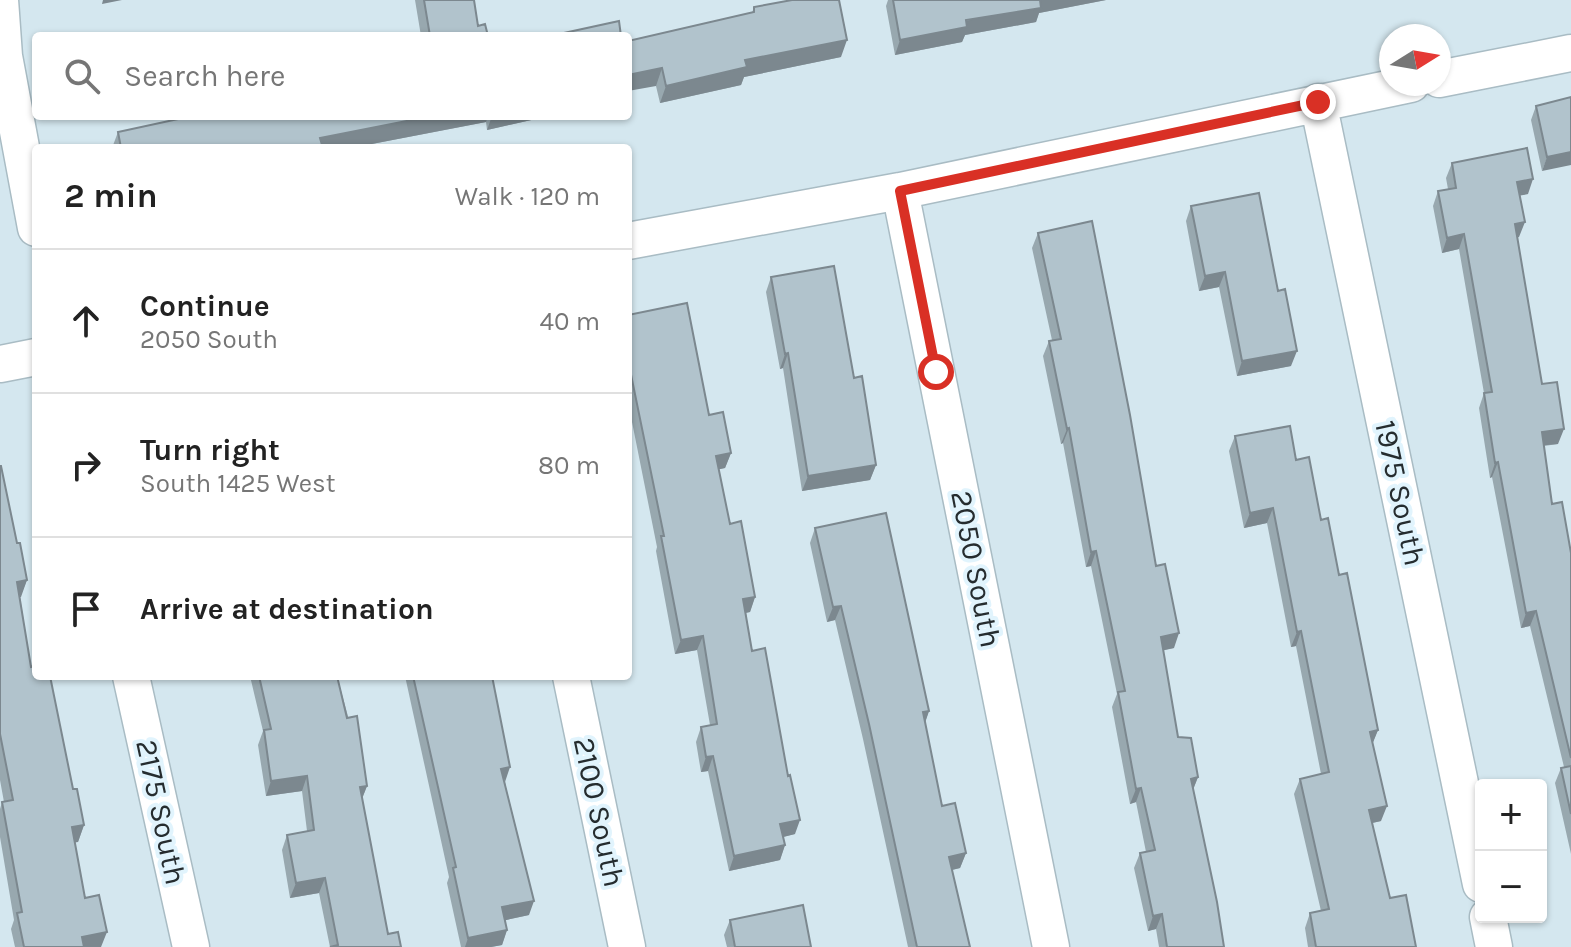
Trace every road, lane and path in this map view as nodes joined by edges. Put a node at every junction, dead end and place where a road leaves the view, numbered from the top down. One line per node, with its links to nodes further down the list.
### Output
1 (0, 0): 7 (street)
2 (1571, 53): 3 (street)
3 (1451, 77)
4 (1379, 90): 5 (street)
5 (1318, 102): 6 (street); 13 (street, 1975 South)
6 (900, 191): 8 (street); 17 (street, 2050 South)
7 (32, 206)
8 (632, 240)
9 (32, 358): 10 (street)
10 (0, 364)
11 (132, 680): 15 (street, 2175 South)
12 (572, 680): 16 (street, 2100 South)
13 (1475, 855)
14 (1489, 923): 18 (street)
15 (191, 947)
16 (627, 947)
17 (1051, 947)
18 (1494, 947)

